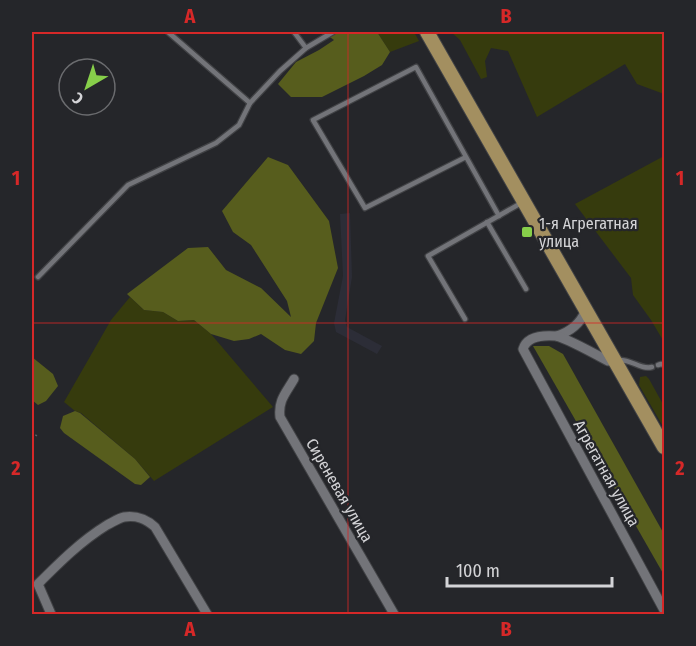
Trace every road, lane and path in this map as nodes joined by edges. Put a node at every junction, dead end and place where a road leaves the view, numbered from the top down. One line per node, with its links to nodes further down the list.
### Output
1 (168, 32): 6 (lane)
2 (294, 32): 5 (lane)
3 (333, 32): 5 (lane)
4 (427, 32): 8 (main road)
5 (306, 48): 6 (lane)
6 (250, 103): 11 (lane)
7 (466, 157): 7 (lane); 9 (lane)
8 (525, 201): 9 (lane); 13 (main road)
9 (499, 216): 10 (lane)
10 (487, 222): 12 (lane); 14 (lane)
11 (38, 277)
12 (526, 289)
13 (586, 310): 15 (street); 16 (main road)
14 (465, 319)
15 (557, 336): 16 (street); 22 (street, Агрегатная улица)
16 (614, 361): 17 (lane); 21 (main road)
17 (664, 365)
18 (294, 379): 25 (street, Сиреневая улица)
19 (32, 435): 20 (path)
20 (32, 442)
21 (664, 447)
22 (664, 610)
23 (51, 615): 24 (street)
24 (207, 615)
25 (394, 615)

